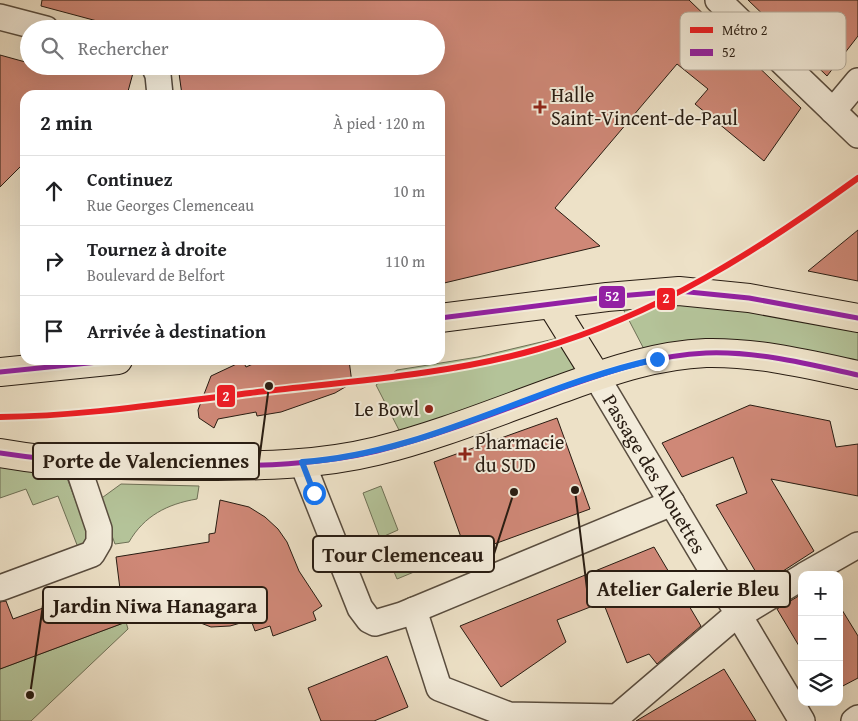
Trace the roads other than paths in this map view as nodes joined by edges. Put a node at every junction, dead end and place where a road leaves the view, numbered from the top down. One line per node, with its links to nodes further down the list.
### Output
1 (718, 0): 2 (street)
2 (730, 12)
3 (0, 17): 4 (street)
4 (20, 22)
5 (791, 70): 9 (street)
6 (156, 75): 8 (street)
7 (858, 81): 9 (street)
8 (159, 90)
9 (833, 111): 10 (street)
10 (858, 135)
11 (552, 305): 12 (main road); 13 (main road); 17 (main road, Passage des Alouettes)
12 (445, 317)
13 (858, 318)
14 (69, 365): 15 (main road)
15 (0, 372)
16 (858, 375): 17 (main road)
17 (596, 376): 19 (main road); 21 (street, Passage des Alouettes)
18 (0, 453): 20 (main road)
19 (302, 462): 20 (main road); 26 (street)
20 (77, 464): 25 (street)
21 (672, 503): 26 (street); 27 (street, Passage des Alouettes)
22 (858, 545): 23 (street)
23 (813, 571)
24 (798, 579): 27 (street)
25 (0, 588)
26 (414, 610): 27 (street)
27 (739, 615): 29 (street, Passage des Alouettes)
28 (858, 718): 30 (street)
29 (802, 721)
30 (854, 721)

